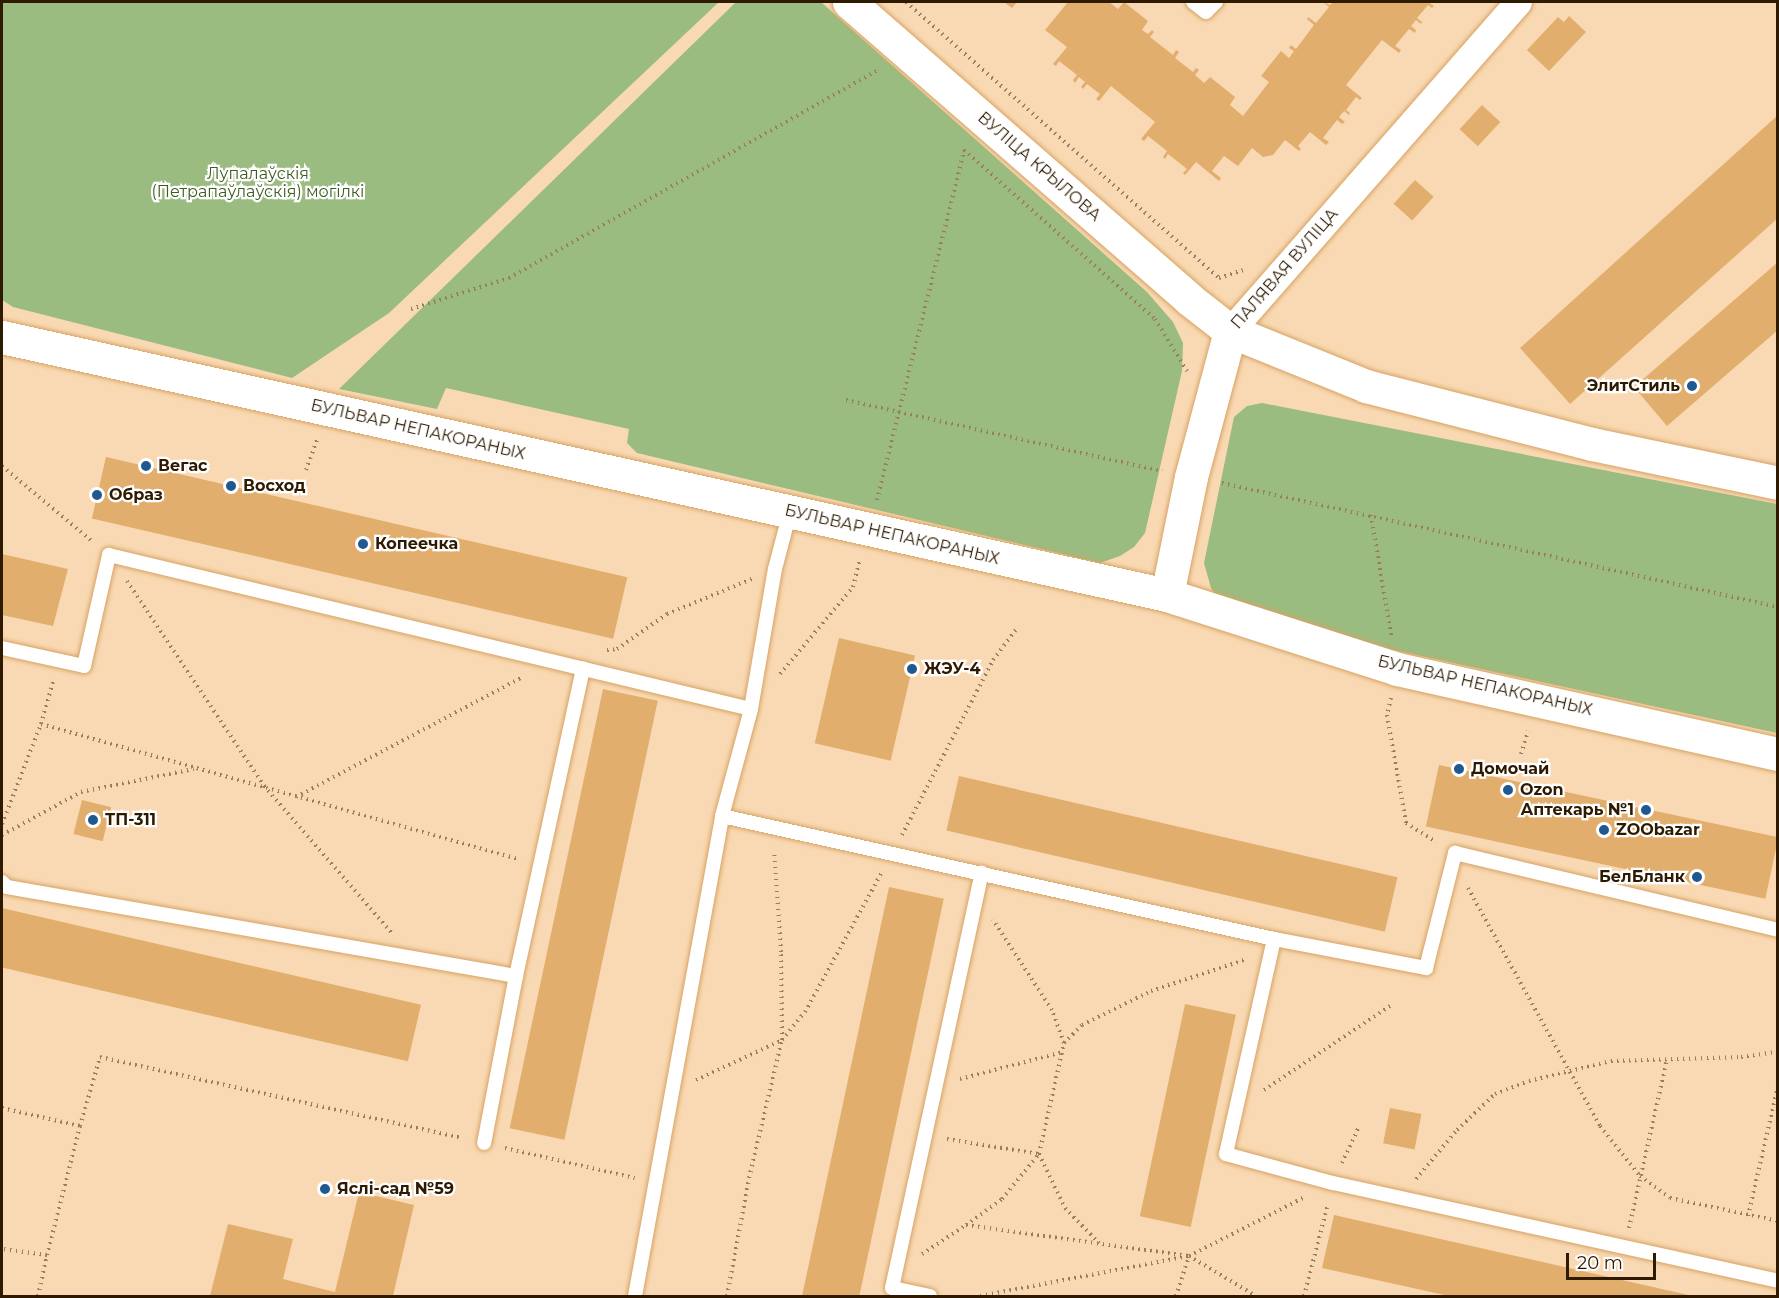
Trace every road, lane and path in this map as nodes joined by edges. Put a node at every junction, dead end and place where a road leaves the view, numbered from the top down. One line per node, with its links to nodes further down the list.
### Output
1 (849, 2): 9 (main road, ВУЛІЦА КРЫЛОВА)
2 (906, 2): 7 (path)
3 (1193, 2): 4 (lane)
4 (1216, 2)
5 (1518, 2): 9 (street, ПАЛЯВАЯ ВУЛІЦА)
6 (877, 71): 8 (path)
7 (1247, 268)
8 (411, 309)
9 (1230, 331): 17 (main road, ПАЛЯВАЯ ВУЛІЦА); 18 (main road, ВУЛІЦА КРЫЛОВА)
10 (2, 337): 19 (main road, БУЛЬВАР НЕПАКОРАНЫХ)
11 (1190, 374): 13 (path)
12 (846, 400): 13 (path)
13 (899, 413): 17 (path); 20 (path)
14 (319, 435): 16 (path)
15 (2, 466): 21 (path)
16 (306, 470)
17 (1191, 477): 22 (main road, ПАЛЯВАЯ ВУЛІЦА); 23 (path)
18 (1778, 483)
19 (790, 512): 20 (main road, БУЛЬВАР НЕПАКОРАНЫХ); 28 (lane)
20 (867, 530): 22 (main road, БУЛЬВАР НЕПАКОРАНЫХ); 28 (path)
21 (109, 555): 26 (lane); 27 (lane); 32 (path)
22 (1167, 595): 30 (main road, БУЛЬВАР НЕПАКОРАНЫХ)
23 (1778, 607)
24 (1018, 627): 37 (path)
25 (2, 648): 26 (lane)
26 (58, 661): 29 (path)
27 (583, 668): 28 (lane); 39 (lane)
28 (751, 709): 33 (lane)
29 (41, 724): 31 (path); 34 (path)
30 (1778, 754)
31 (197, 768): 32 (path); 36 (path)
32 (264, 786): 39 (path); 45 (path)
33 (722, 816): 35 (lane); 56 (lane)
34 (2, 825)
35 (772, 827): 37 (lane); 48 (path)
36 (2, 836)
37 (893, 853): 40 (lane); 48 (path)
38 (1454, 862): 43 (lane); 44 (lane); 53 (path)
39 (540, 865): 46 (lane)
40 (982, 873): 42 (lane); 44 (lane)
41 (2, 882): 45 (lane)
42 (977, 896): 49 (path); 54 (lane)
43 (1778, 930)
44 (1273, 945): 49 (path); 58 (lane)
45 (411, 955): 46 (lane)
46 (516, 976): 62 (lane)
47 (1393, 1004): 58 (path)
48 (782, 1040): 56 (path); 80 (path)
49 (1064, 1043): 50 (path)
50 (1062, 1052): 54 (path); 63 (path)
51 (1778, 1052): 52 (path)
52 (1667, 1059): 53 (path); 64 (path)
53 (1571, 1071): 64 (path); 67 (path)
54 (936, 1086): 61 (lane)
55 (1778, 1086): 68 (path)
56 (671, 1092): 65 (lane)
57 (2, 1108): 59 (path)
58 (1235, 1109): 66 (lane)
59 (80, 1126): 62 (path); 74 (path)
60 (1358, 1129): 66 (path)
61 (925, 1136): 63 (path); 76 (lane)
62 (484, 1143): 65 (path)
63 (1039, 1154): 70 (path); 71 (path)
64 (1640, 1176): 68 (path); 72 (path)
65 (654, 1182): 79 (lane)
66 (1333, 1183): 67 (lane); 75 (path); 85 (path)
67 (1401, 1198): 72 (lane)
68 (1748, 1216): 69 (path)
69 (1778, 1221)
70 (966, 1225): 71 (path); 76 (path)
71 (1099, 1244): 75 (path)
72 (1624, 1248): 77 (lane)
73 (2, 1249): 74 (path)
74 (46, 1255): 78 (path)
75 (1189, 1257): 82 (path); 83 (path); 84 (path)
76 (896, 1272): 81 (lane)
77 (1778, 1281)
78 (38, 1296)
79 (634, 1296)
80 (727, 1296)
81 (930, 1296)
82 (980, 1296)
83 (1176, 1296)
84 (1256, 1296)
85 (1304, 1296)

